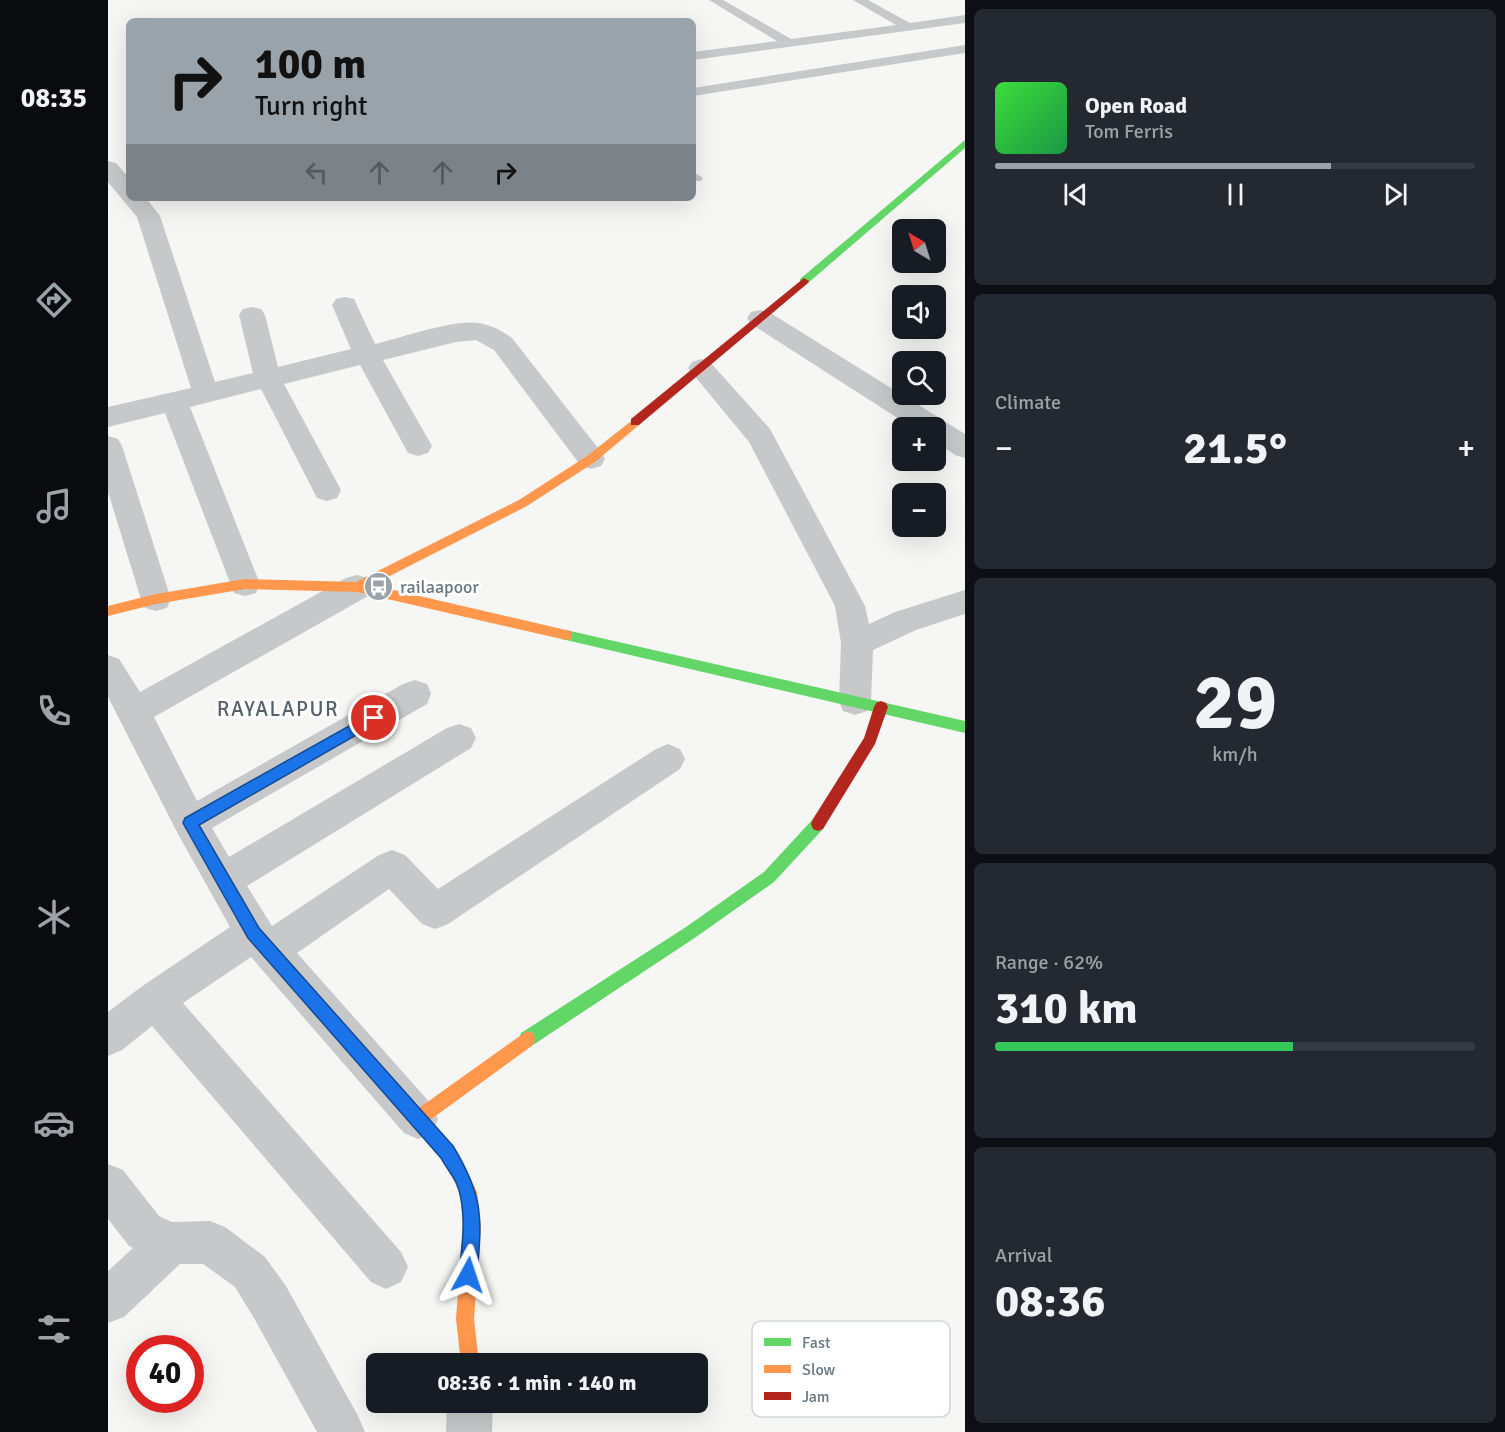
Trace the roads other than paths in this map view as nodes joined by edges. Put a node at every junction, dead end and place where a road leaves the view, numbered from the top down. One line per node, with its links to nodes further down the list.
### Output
1 (715, 0): 5 (lane)
2 (859, 0): 4 (lane)
3 (965, 19): 4 (lane)
4 (909, 27): 5 (lane)
5 (789, 43): 7 (lane)
6 (965, 49): 8 (lane)
7 (696, 56)
8 (696, 92)
9 (965, 143): 17 (street)
10 (108, 168): 11 (street)
11 (126, 189)
12 (126, 201): 14 (street)
13 (136, 201): 21 (street)
14 (108, 207)
15 (345, 305): 18 (street)
16 (252, 315): 20 (street)
17 (760, 318): 19 (street); 24 (street)
18 (367, 355): 20 (street); 27 (street); 29 (street)
19 (701, 368): 29 (street); 36 (street)
20 (267, 378): 21 (street); 30 (street)
21 (206, 394): 22 (street)
22 (174, 401): 23 (street); 31 (street)
23 (108, 417)
24 (918, 417)
25 (946, 435): 28 (street)
26 (108, 446): 33 (street)
27 (418, 447)
28 (965, 448)
29 (591, 459): 32 (street)
30 (327, 490)
31 (245, 584): 32 (street); 33 (street)
32 (357, 587): 39 (street); 40 (street)
33 (156, 599): 35 (street)
34 (965, 602): 36 (street)
35 (108, 611)
36 (857, 644): 39 (street)
37 (108, 668): 40 (street)
38 (415, 694): 44 (street)
39 (868, 704): 41 (street); 49 (street)
40 (134, 712): 44 (street)
41 (965, 727)
42 (459, 738): 45 (street)
43 (668, 759): 46 (street)
44 (190, 823): 45 (street)
45 (224, 880): 46 (street)
46 (261, 942): 47 (street); 49 (street)
47 (154, 1000): 48 (street); 52 (street)
48 (108, 1036)
49 (418, 1119): 54 (street)
50 (108, 1185): 51 (street)
51 (171, 1243): 53 (street); 56 (street)
52 (386, 1267)
53 (108, 1301)
54 (469, 1353)
55 (470, 1413): 57 (street)
56 (342, 1432)
57 (469, 1432)

